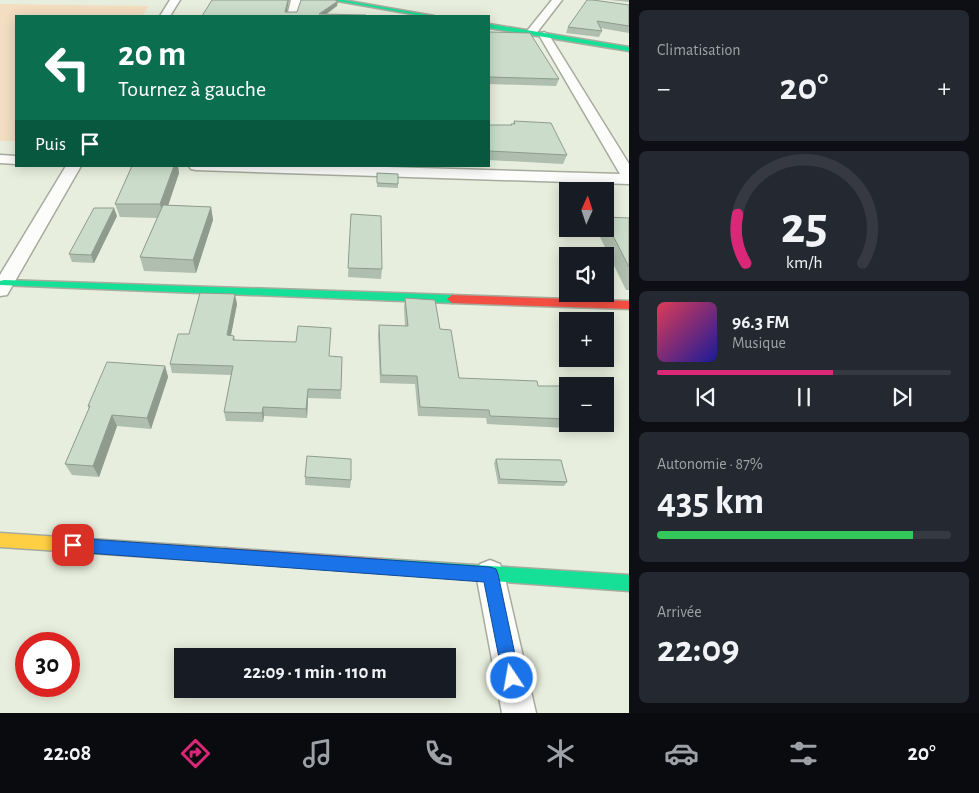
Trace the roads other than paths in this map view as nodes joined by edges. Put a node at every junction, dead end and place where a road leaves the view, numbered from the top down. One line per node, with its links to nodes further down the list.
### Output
1 (175, 0): 6 (street)
2 (296, 0): 7 (street)
3 (334, 0): 5 (street)
4 (557, 0): 10 (street)
5 (402, 14): 8 (street)
6 (166, 15)
7 (292, 15)
8 (416, 15)
9 (490, 26): 10 (street)
10 (538, 34): 11 (street); 17 (street)
11 (629, 49)
12 (0, 159): 13 (street)
13 (15, 160)
14 (73, 167): 18 (street)
15 (254, 167): 16 (street)
16 (426, 170): 17 (street)
17 (629, 178)
18 (2, 286): 19 (street)
19 (629, 305)
20 (0, 540): 21 (street)
21 (490, 574): 22 (street); 23 (street)
22 (629, 584)
23 (519, 713)

